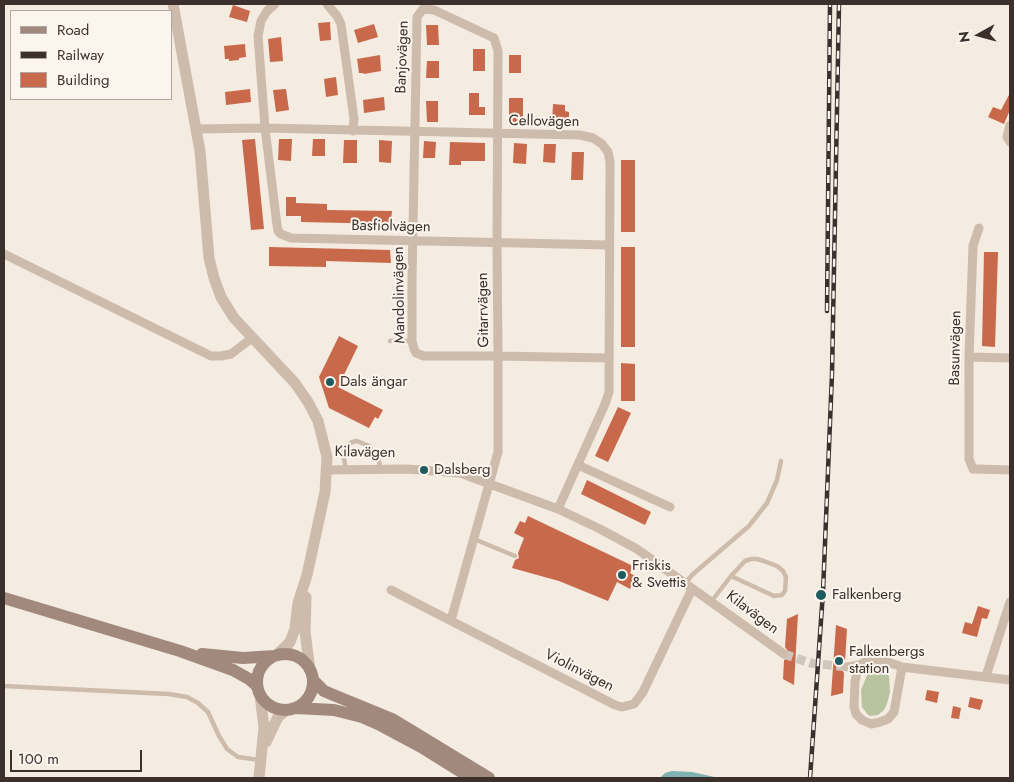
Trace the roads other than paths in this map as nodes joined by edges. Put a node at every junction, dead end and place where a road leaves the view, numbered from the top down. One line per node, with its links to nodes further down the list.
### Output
1 (173, 4): 6 (street, Kilavägen)
2 (275, 4): 5 (street)
3 (327, 4): 7 (street)
4 (1010, 125): 10 (street)
5 (266, 128): 6 (street, Cellovägen); 7 (street, Cellovägen); 12 (street, Basfiolvägen)
6 (196, 129): 16 (street, Kilavägen)
7 (354, 131): 8 (street, Cellovägen)
8 (415, 132): 9 (street, Cellovägen); 9 (street, Banjovägen); 12 (street, Mandolinvägen)
9 (498, 134): 13 (street, Gitarrvägen); 14 (street, Cellovägen)
10 (1010, 142)
11 (979, 228): 20 (street, Basunvägen)
12 (413, 241): 13 (street, Basfiolvägen); 18 (street, Mandolinvägen)
13 (497, 243): 14 (street, Basfiolvägen); 19 (street, Gitarrvägen)
14 (608, 245): 21 (street, Cellovägen)
15 (4, 254): 16 (street)
16 (252, 338): 27 (street, Kilavägen)
17 (390, 341): 18 (lane)
18 (412, 341): 19 (street, Mandolinvägen)
19 (498, 356): 21 (street, Mandolinvägen); 29 (street, Gitarrvägen)
20 (969, 357): 22 (street); 28 (street, Basunvägen)
21 (610, 358): 24 (street, Cellovägen)
22 (1010, 358)
23 (781, 460): 36 (lane)
24 (578, 465): 30 (street); 31 (street, Cellovägen)
25 (346, 469): 26 (street, Kilavägen); 26 (lane); 27 (street, Kilavägen)
26 (380, 469): 29 (street, Kilavägen)
27 (327, 470): 34 (street)
28 (1010, 470)
29 (490, 484): 31 (street, Kilavägen); 32 (street)
30 (670, 507)
31 (558, 509): 36 (street, Kilavägen)
32 (474, 539): 33 (lane); 41 (street)
33 (514, 556)
34 (307, 575): 44 (street); 48 (street)
35 (731, 576): 35 (lane); 39 (lane)
36 (689, 586): 39 (street, Kilavägen); 41 (street, Violinvägen)
37 (391, 590): 41 (street, Violinvägen)
38 (4, 598): 42 (main road)
39 (711, 602): 43 (street, Kilavägen)
40 (1010, 602): 49 (street)
41 (451, 620)
42 (180, 651): 44 (main road); 52 (main road)
43 (784, 654)
44 (276, 655): 48 (main road); 52 (main road)
45 (859, 665): 46 (street); 47 (street); 47 (street)
46 (847, 667)
47 (902, 667): 49 (street)
48 (312, 675): 53 (main road); 58 (main road)
49 (986, 676): 50 (street)
50 (1010, 680)
51 (4, 686): 55 (lane)
52 (258, 691): 53 (main road); 54 (street)
53 (292, 709): 54 (street); 57 (main road)
54 (263, 748): 55 (street)
55 (261, 760): 56 (street)
56 (260, 778)
57 (471, 778)
58 (489, 778)

